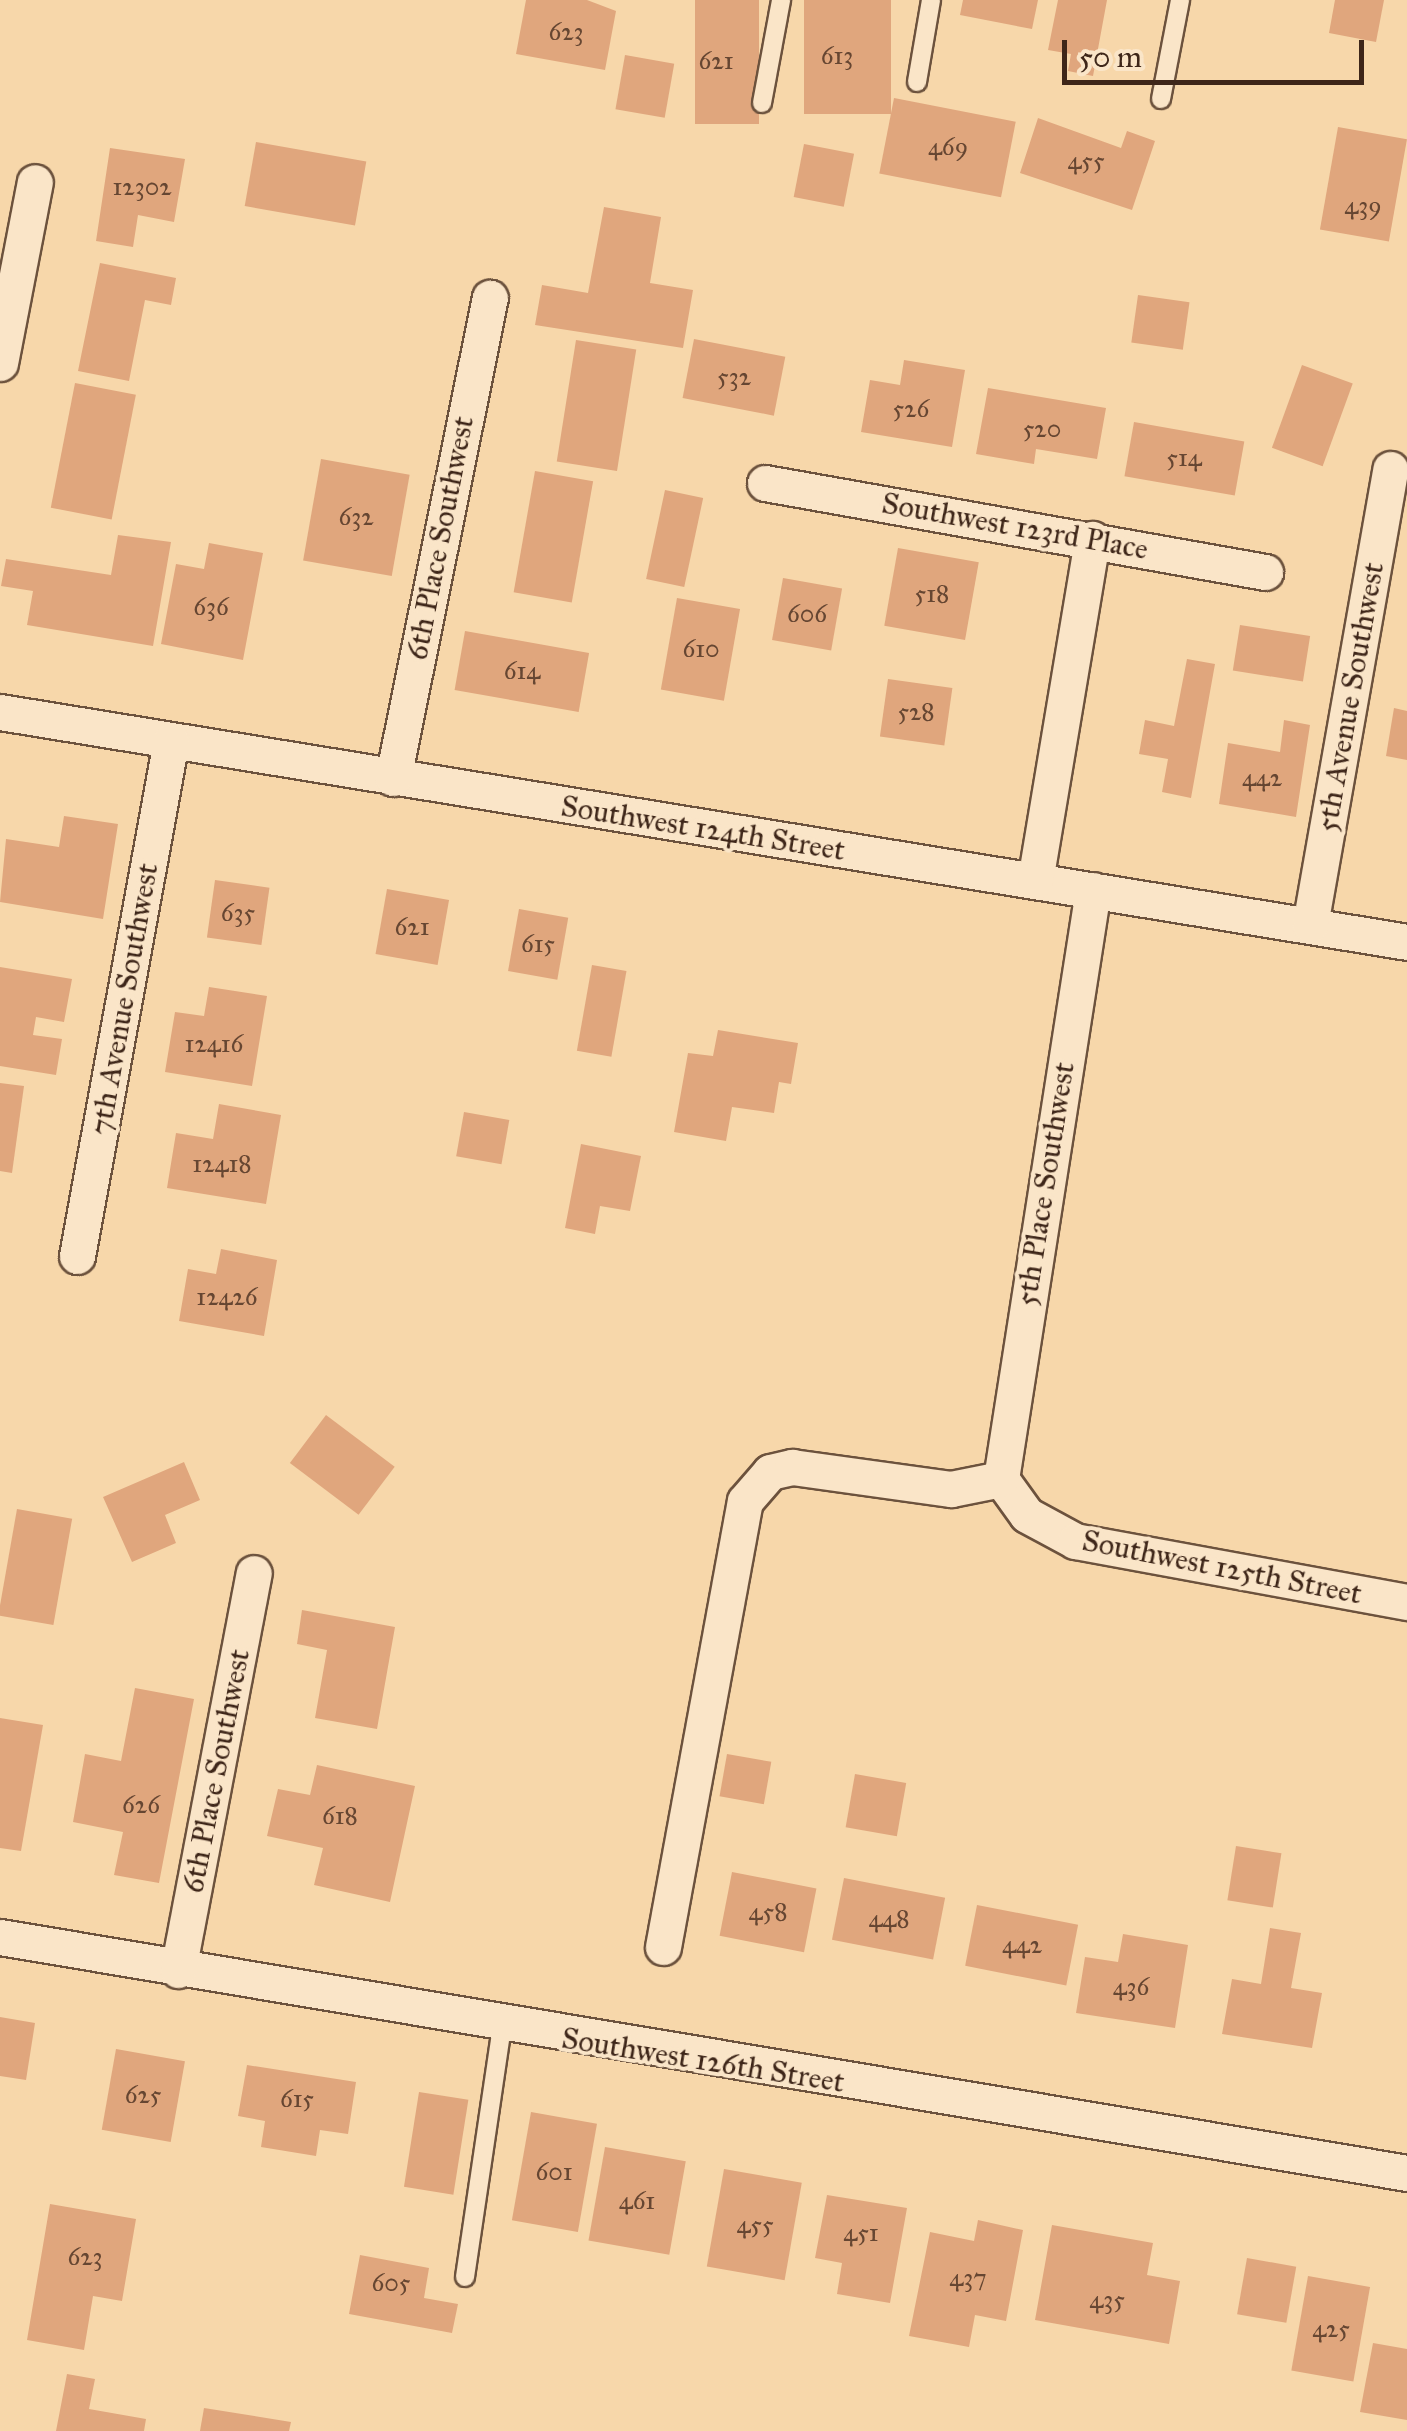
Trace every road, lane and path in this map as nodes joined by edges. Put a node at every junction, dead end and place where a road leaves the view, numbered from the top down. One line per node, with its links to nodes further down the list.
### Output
1 (781, 0): 6 (lane)
2 (931, 0): 4 (lane)
3 (1180, 0): 5 (lane)
4 (917, 82)
5 (1161, 99)
6 (762, 103)
7 (35, 182): 9 (street)
8 (490, 298): 16 (street, 6th Place Southwest)
9 (0, 363)
10 (1390, 469): 19 (street, 5th Avenue Southwest)
11 (766, 482): 12 (street, Southwest 123rd Place)
12 (1092, 539): 13 (street, Southwest 123rd Place); 17 (street)
13 (1265, 572)
14 (0, 712): 15 (street, Southwest 124th Street)
15 (171, 741): 16 (street, Southwest 124th Street); 21 (street, 7th Avenue Southwest)
16 (393, 778): 17 (street, Southwest 124th Street)
17 (1034, 881): 18 (street, Southwest 124th Street)
18 (1093, 890): 19 (street, Southwest 124th Street); 22 (street, 5th Place Southwest)
19 (1310, 924): 20 (street, Southwest 124th Street)
20 (1407, 942)
21 (77, 1256)
22 (1000, 1479): 24 (street, Southwest 125th Street); 26 (street)
23 (254, 1572): 27 (street, 6th Place Southwest)
24 (1407, 1602)
25 (0, 1937): 27 (street, Southwest 126th Street)
26 (663, 1947)
27 (178, 1970): 28 (street, Southwest 126th Street)
28 (502, 2026): 29 (street, Southwest 126th Street); 30 (lane)
29 (1407, 2173)
30 (465, 2277)

